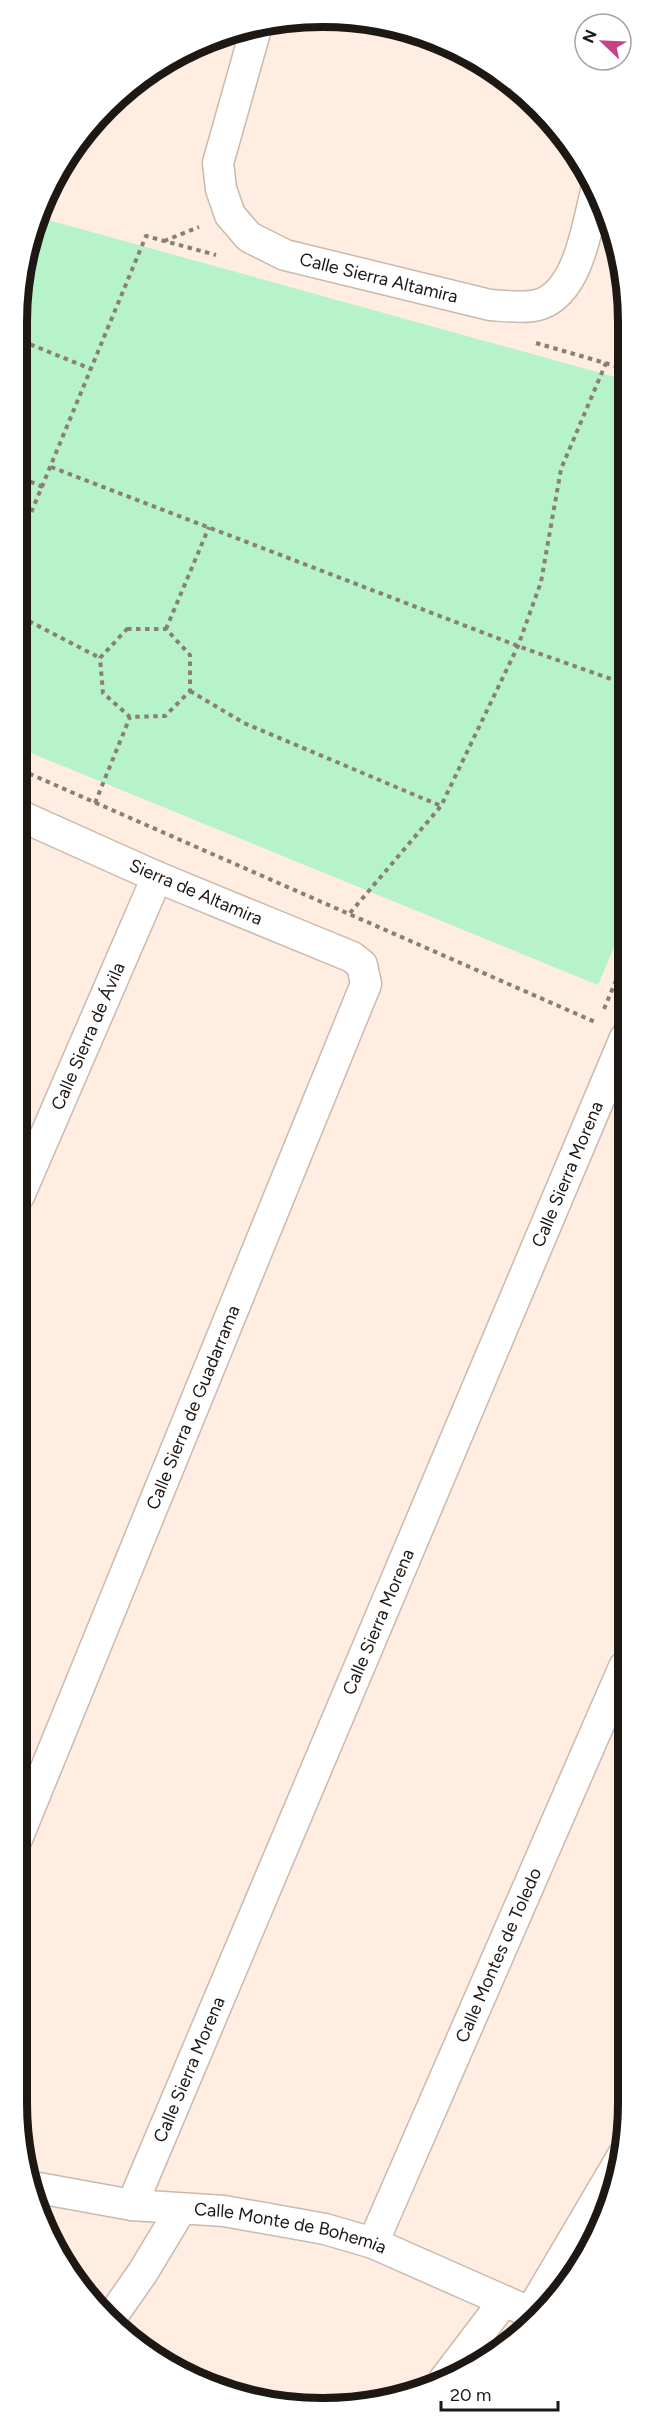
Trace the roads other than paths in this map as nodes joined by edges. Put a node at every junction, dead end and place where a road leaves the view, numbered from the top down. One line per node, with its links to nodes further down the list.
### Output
1 (254, 35): 2 (street, Calle Sierra Altamira)
2 (593, 203)
3 (27, 819): 4 (street, Sierra de Altamira)
4 (157, 877): 5 (street, Sierra de Altamira); 7 (street, Calle Sierra de Ávila)
5 (365, 974): 9 (street, Calle Sierra de Guadarrama)
6 (618, 1055): 12 (street, Calle Sierra Morena)
7 (27, 1178)
8 (618, 1681): 14 (street, Calle Montes de Toledo)
9 (27, 1815)
10 (608, 2178): 15 (street)
11 (40, 2188): 12 (street, Calle Monte de Bohemia)
12 (132, 2205): 13 (street, Calle Monte de Bohemia)
13 (181, 2209): 14 (street, Calle Monte de Bohemia); 16 (street)
14 (373, 2243): 15 (street, Calle Monte de Bohemia)
15 (523, 2309): 17 (street)
16 (115, 2312)
17 (466, 2361)

